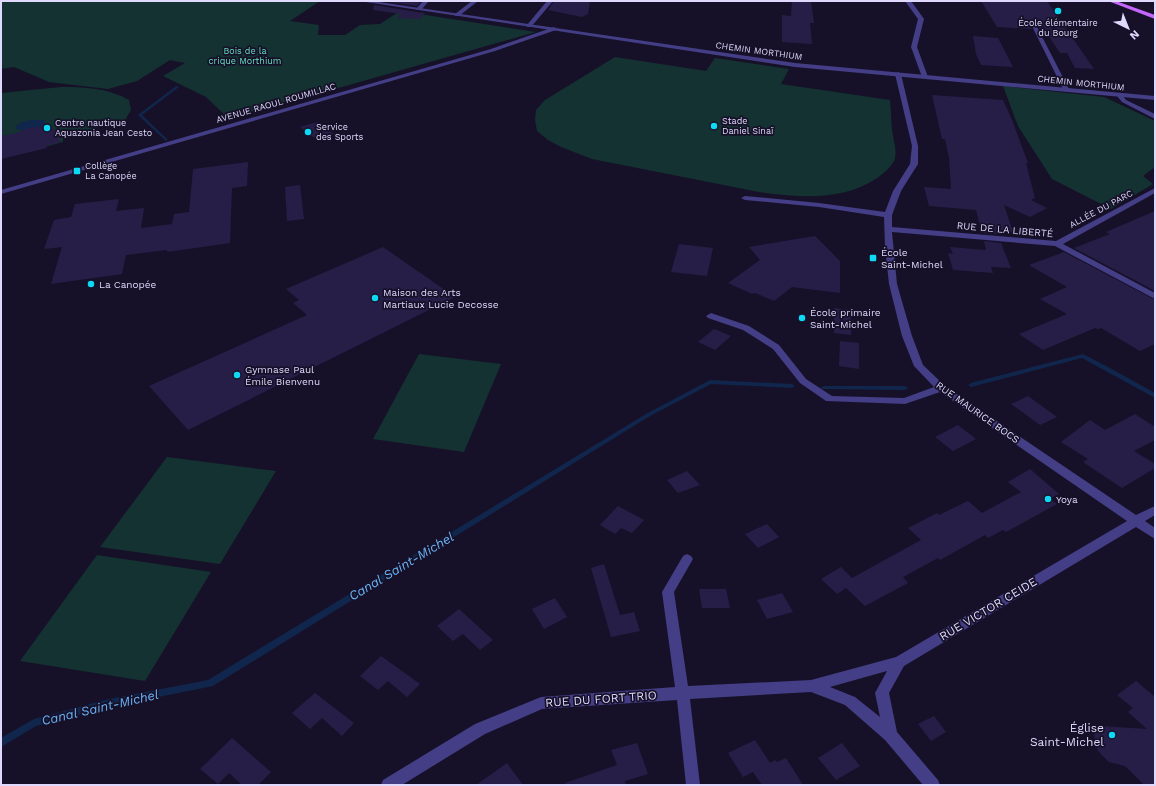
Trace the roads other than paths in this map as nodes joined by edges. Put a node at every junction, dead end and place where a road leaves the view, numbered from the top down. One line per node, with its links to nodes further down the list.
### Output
1 (362, 1): 7 (street, CHEMIN MORTHIUM)
2 (426, 1): 7 (street)
3 (475, 1): 8 (street)
4 (550, 1): 11 (street)
5 (908, 1): 14 (street)
6 (1111, 1): 9 (main road)
7 (419, 9): 8 (street, CHEMIN MORTHIUM)
8 (457, 15): 11 (street, CHEMIN MORTHIUM)
9 (1155, 17)
10 (1033, 25): 15 (street)
11 (529, 26): 12 (street, CHEMIN MORTHIUM)
12 (554, 29): 13 (street, CHEMIN MORTHIUM); 19 (street, AVENUE RAOUL ROUMILLAC)
13 (898, 74): 14 (street, CHEMIN MORTHIUM); 22 (street)
14 (925, 77): 15 (street, CHEMIN MORTHIUM)
15 (1067, 91): 16 (street, CHEMIN MORTHIUM)
16 (1120, 96): 17 (street, CHEMIN MORTHIUM); 18 (street)
17 (1155, 98)
18 (1155, 117)
19 (1, 192)
20 (1154, 193): 24 (street, ALLÉE DU PARC)
21 (745, 198): 22 (street)
22 (888, 215): 23 (street, RUE MAURICE BOCS)
23 (888, 229): 24 (street, RUE DE LA LIBERTÉ); 27 (street, RUE MAURICE BOCS)
24 (1057, 244): 25 (street, RUE DE LA LIBERTÉ)
25 (1155, 296)
26 (711, 316): 27 (street)
27 (940, 388): 29 (street, RUE MAURICE BOCS)
28 (1155, 510): 29 (street, RUE VICTOR CEIDE)
29 (1136, 521): 30 (street, RUE MAURICE BOCS); 32 (street, RUE VICTOR CEIDE)
30 (1155, 534)
31 (687, 560): 34 (street)
32 (898, 662): 33 (street, RUE VICTOR CEIDE); 35 (street)
33 (811, 686): 34 (street, RUE DU FORT TRIO); 35 (street)
34 (682, 693): 36 (street, RUE DU FORT TRIO); 37 (street)
35 (890, 735): 38 (street)
36 (388, 785)
37 (694, 785)
38 (933, 785)

